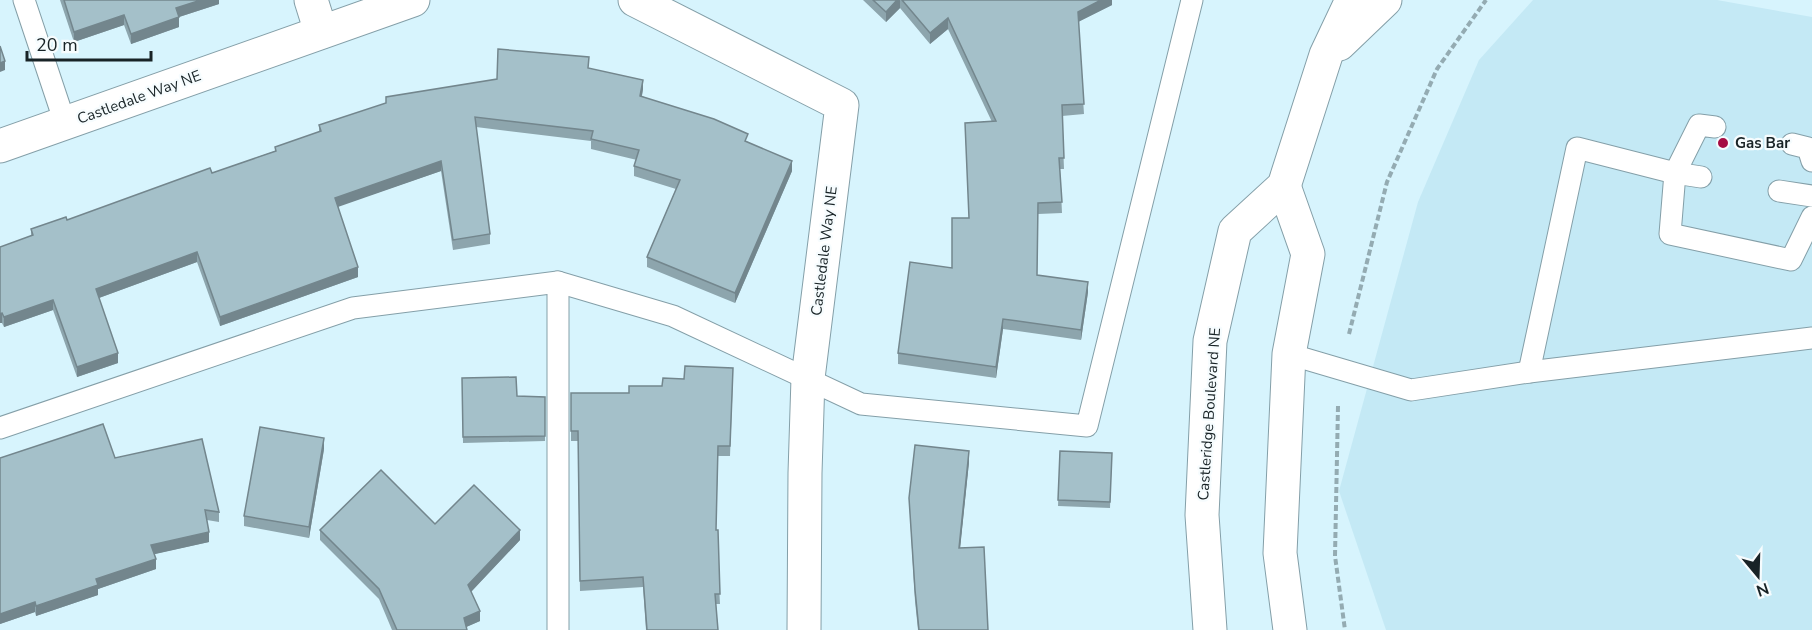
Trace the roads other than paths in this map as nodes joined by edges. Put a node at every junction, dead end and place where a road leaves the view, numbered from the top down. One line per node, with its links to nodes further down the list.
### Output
1 (24, 0): 10 (lane)
2 (311, 0): 8 (street)
3 (414, 0): 8 (street, Castledale Way NE)
4 (635, 0): 25 (street, Castledale Way NE)
5 (1192, 0): 25 (lane)
6 (1352, 0): 9 (street, Castleridge Boulevard NE)
7 (1385, 0): 9 (street)
8 (321, 32): 10 (street, Castledale Way NE)
9 (1326, 56): 17 (street, Castleridge Boulevard NE)
10 (65, 123): 13 (street, Castledale Way NE)
11 (1715, 127): 15 (lane)
12 (1791, 144): 14 (lane)
13 (0, 146)
14 (1812, 161)
15 (1675, 173): 16 (lane); 20 (lane); 24 (lane)
16 (1701, 177)
17 (1284, 186): 23 (street); 29 (street, Castleridge Boulevard NE)
18 (1779, 191): 19 (lane)
19 (1812, 196)
20 (1812, 217)
21 (558, 282): 25 (lane); 26 (lane); 27 (lane)
22 (1812, 339): 24 (lane)
23 (1289, 354): 24 (lane); 30 (street)
24 (1529, 372)
25 (808, 378): 28 (street, Castledale Way NE)
26 (0, 428)
27 (558, 630)
28 (804, 630)
29 (1210, 630)
30 (1290, 630)

